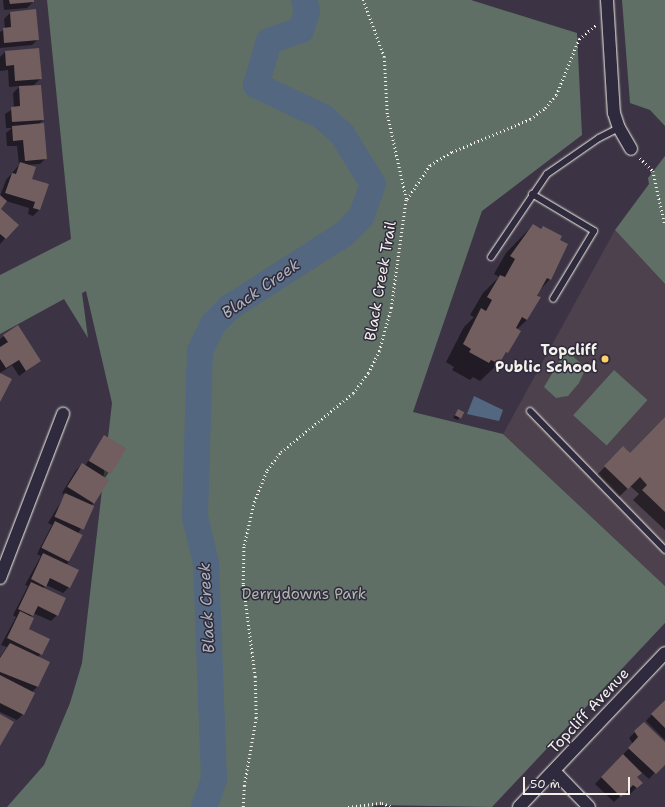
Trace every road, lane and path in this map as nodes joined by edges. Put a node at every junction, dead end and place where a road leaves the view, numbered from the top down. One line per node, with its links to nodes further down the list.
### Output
1 (363, 0): 7 (path, Black Creek Trail)
2 (607, 0): 3 (street)
3 (608, 15): 4 (street); 7 (path)
4 (619, 128): 5 (street); 6 (lane)
5 (631, 149): 8 (path)
6 (532, 194): 9 (lane); 10 (lane)
7 (406, 199): 17 (path, Black Creek Trail)
8 (665, 224)
9 (491, 257)
10 (553, 299)
11 (530, 411): 13 (lane)
12 (63, 414): 14 (street)
13 (665, 550)
14 (0, 578)
15 (665, 653): 16 (street, Topcliff Avenue)
16 (554, 771): 20 (street, Topcliff Avenue); 21 (street)
17 (243, 807)
18 (348, 807): 19 (path)
19 (393, 807)
20 (519, 807)
21 (589, 807)

